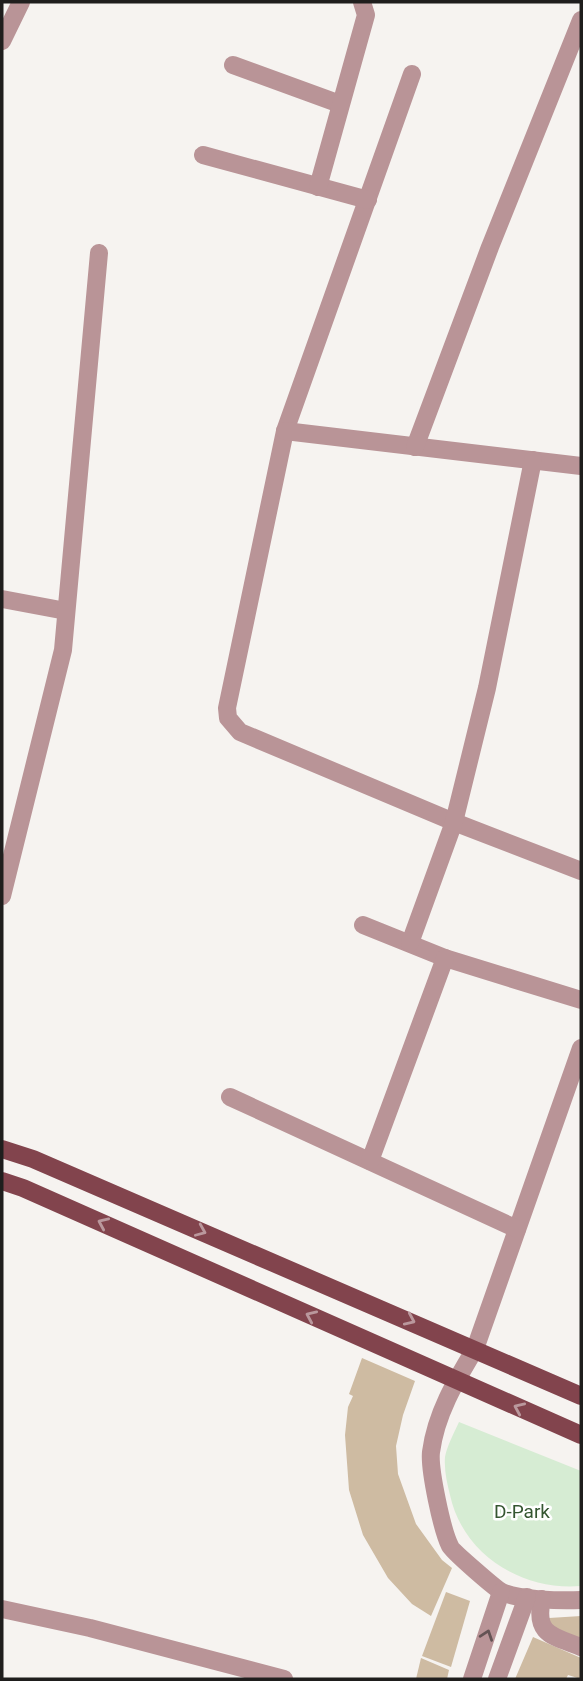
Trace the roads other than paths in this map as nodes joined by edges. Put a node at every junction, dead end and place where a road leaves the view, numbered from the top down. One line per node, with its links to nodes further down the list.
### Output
1 (21, 2): 4 (street)
2 (362, 2): 7 (street)
3 (581, 20): 13 (street)
4 (2, 41)
5 (233, 65): 7 (street)
6 (412, 74): 10 (street)
7 (341, 104): 9 (street)
8 (203, 155): 9 (street)
9 (318, 187): 10 (street)
10 (368, 200): 12 (street)
11 (99, 253): 17 (street)
12 (285, 431): 13 (street); 18 (street)
13 (415, 447): 14 (street)
14 (533, 460): 15 (street); 18 (street)
15 (580, 461)
16 (2, 599): 17 (street)
17 (66, 611): 20 (street)
18 (454, 822): 19 (street); 22 (street)
19 (581, 871)
20 (2, 896)
21 (363, 925): 22 (street)
22 (410, 943): 23 (street)
23 (445, 958): 24 (street); 29 (street)
24 (581, 1000)
25 (581, 1048): 26 (street)
26 (575, 1085): 31 (street)
27 (230, 1097): 29 (street)
28 (2, 1149): 32 (main road, one-way to 32)
29 (370, 1161): 31 (street)
30 (2, 1181): 33 (main road, one-way to 30)
31 (517, 1229): 32 (street)
32 (475, 1349): 33 (street); 34 (main road)
33 (456, 1380): 35 (main road, one-way to 33); 36 (street)
34 (581, 1396)
35 (581, 1436)
36 (501, 1592): 37 (street); 42 (street, one-way to 36)
37 (535, 1598): 38 (street); 40 (street); 43 (street)
38 (581, 1600)
39 (2, 1609): 41 (street)
40 (581, 1647)
41 (284, 1679)
42 (472, 1679)
43 (497, 1679)

